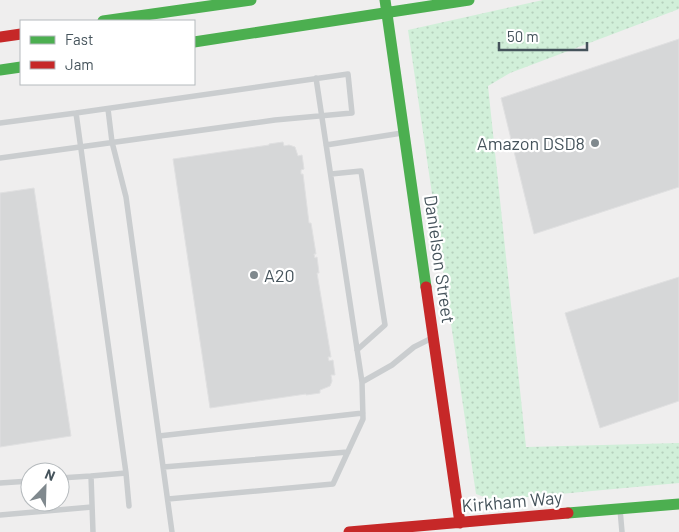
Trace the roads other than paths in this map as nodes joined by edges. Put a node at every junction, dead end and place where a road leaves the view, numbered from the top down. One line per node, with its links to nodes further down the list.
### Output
1 (251, 0): 5 (main road)
2 (385, 0): 4 (main road, Danielson Street)
3 (469, 0): 4 (main road)
4 (387, 12): 8 (main road); 16 (main road, Danielson Street)
5 (110, 20)
6 (20, 34): 7 (main road)
7 (0, 37)
8 (195, 42)
9 (20, 67): 10 (main road)
10 (0, 70)
11 (316, 78): 12 (lane); 14 (lane); 14 (lane)
12 (108, 108): 13 (lane); 17 (lane)
13 (76, 113): 15 (lane); 19 (lane)
14 (321, 116): 17 (lane); 18 (lane)
15 (0, 123)
16 (404, 132): 18 (lane); 22 (main road, Danielson Street)
17 (112, 142): 19 (lane); 26 (lane)
18 (326, 145): 21 (lane)
19 (81, 147): 20 (lane); 29 (lane)
20 (0, 158)
21 (330, 174): 23 (lane); 23 (lane)
22 (434, 338): 24 (lane); 40 (main road, Danielson Street)
23 (357, 350): 24 (lane)
24 (362, 382): 25 (lane)
25 (363, 413): 26 (lane); 27 (lane)
26 (159, 436): 28 (lane)
27 (348, 452): 28 (lane); 34 (lane)
28 (163, 467): 34 (lane)
29 (126, 473): 30 (lane); 36 (lane)
30 (90, 476): 31 (lane); 37 (lane)
31 (70, 477)
32 (20, 482): 33 (lane)
33 (0, 483)
34 (168, 499): 42 (lane)
35 (679, 504): 38 (main road, Kirkham Way)
36 (129, 506)
37 (92, 507): 39 (lane); 41 (lane)
38 (620, 509): 40 (main road, Kirkham Way); 44 (lane)
39 (0, 515)
40 (460, 523): 43 (main road, Kirkham Way)
41 (94, 532)
42 (172, 532)
43 (349, 532)
44 (622, 532)

